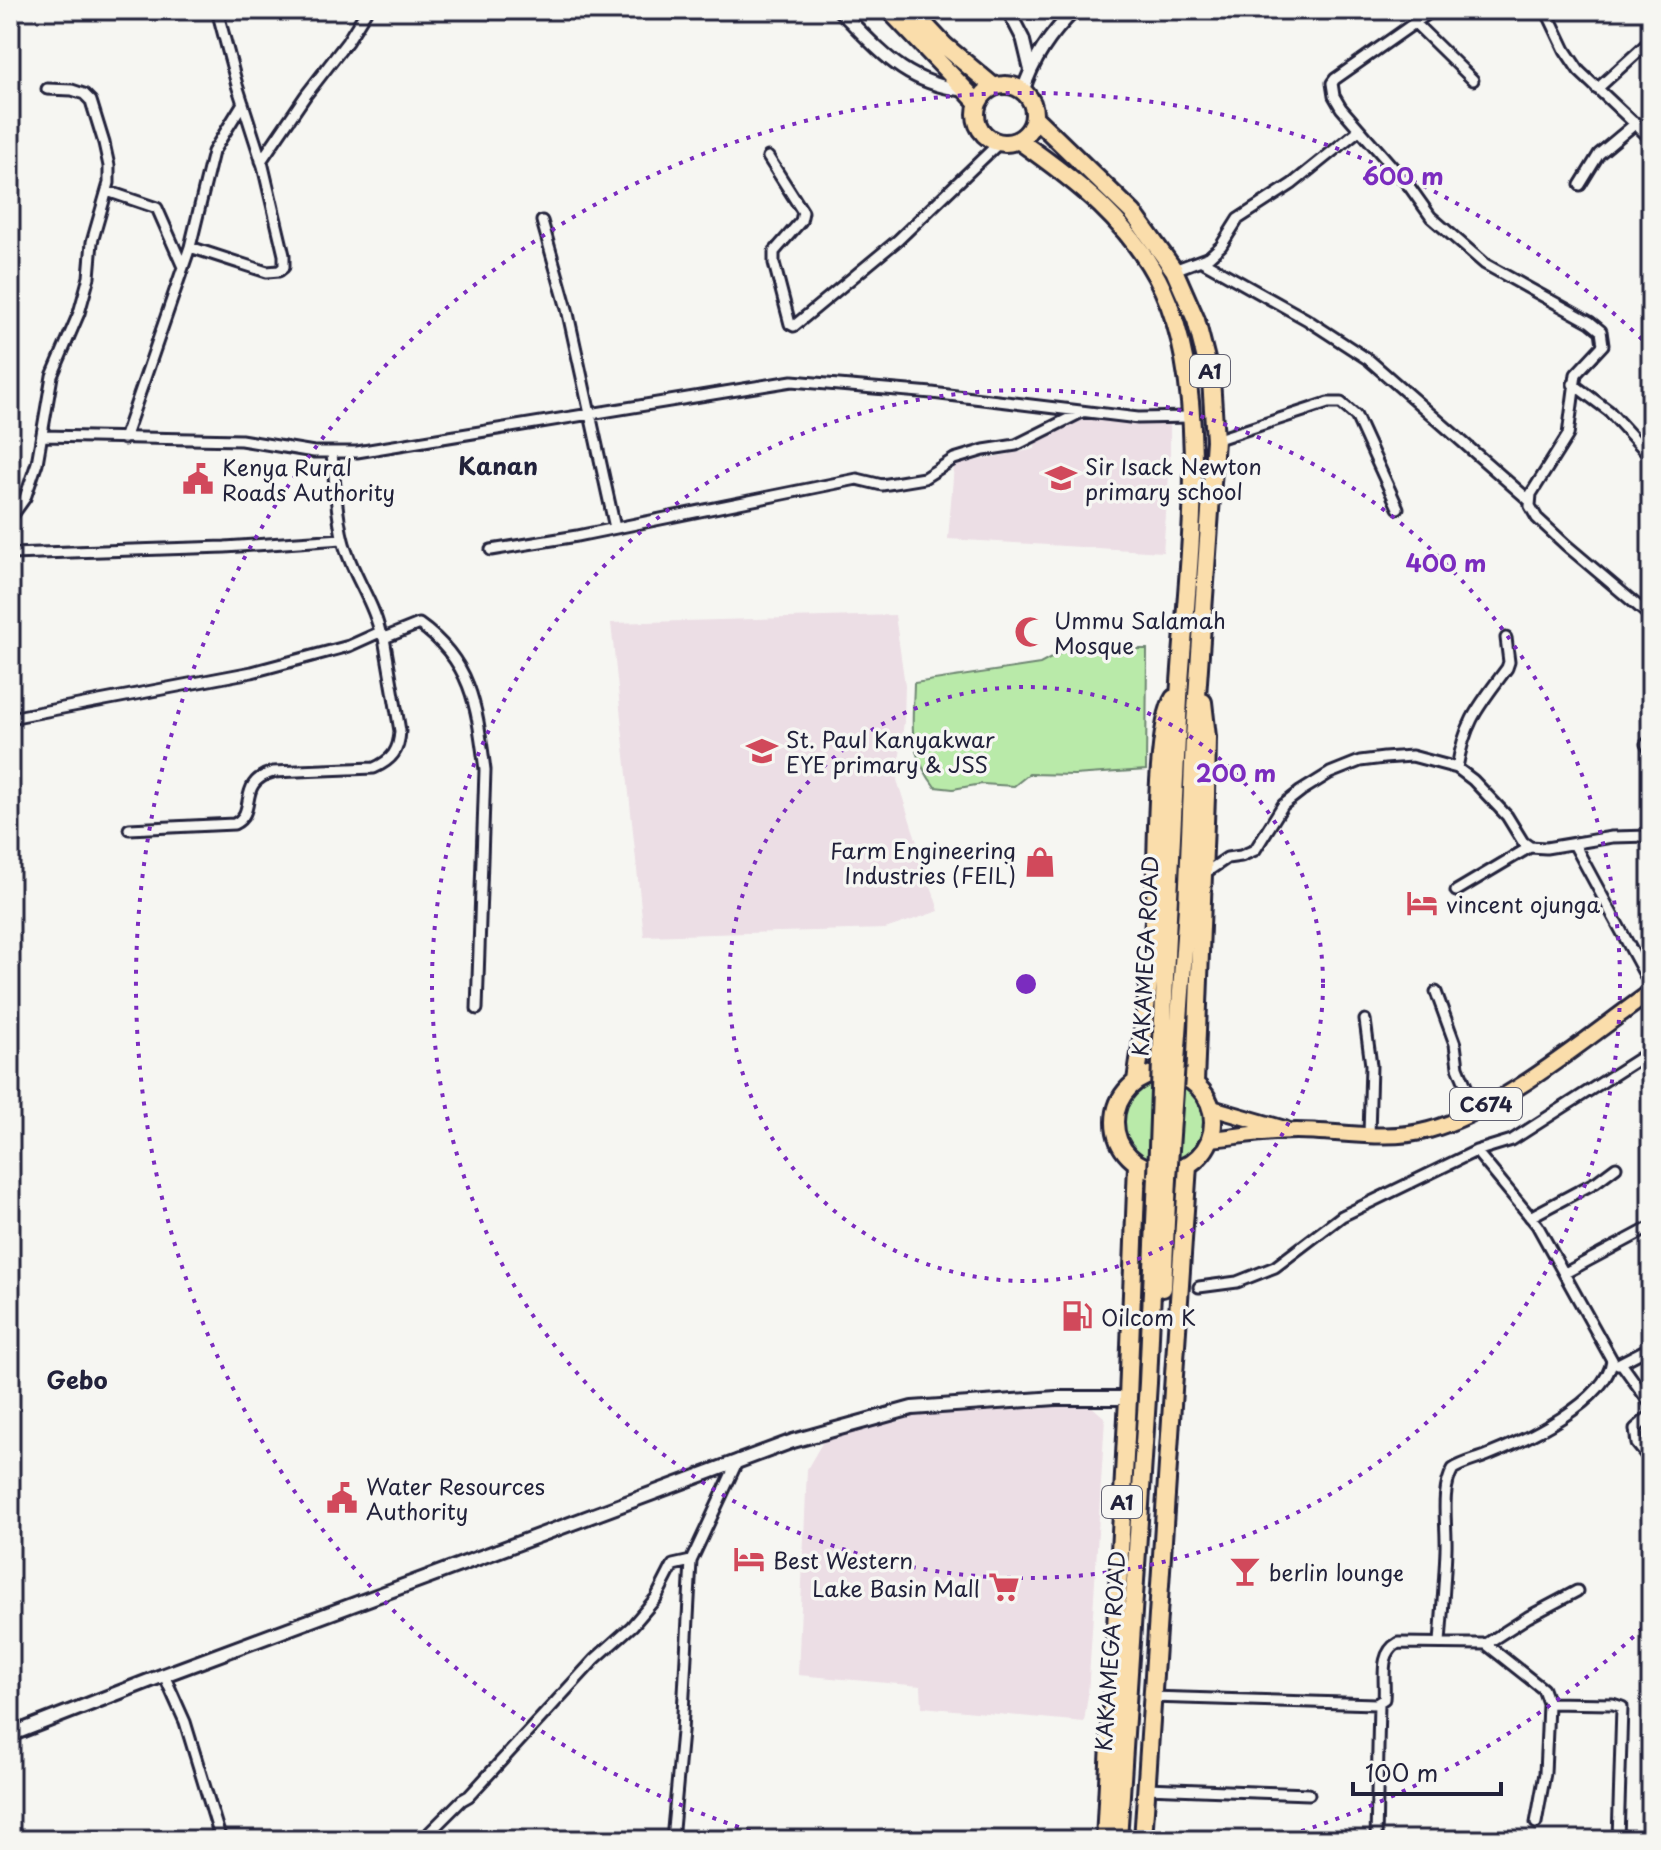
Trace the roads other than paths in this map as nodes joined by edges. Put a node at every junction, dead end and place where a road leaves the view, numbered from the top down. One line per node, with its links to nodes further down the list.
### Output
1 (217, 10): 19 (street)
2 (367, 10): 28 (street)
3 (839, 10): 17 (street)
4 (889, 10): 17 (highway)
5 (911, 10): 14 (highway)
6 (1008, 10): 12 (street)
7 (1075, 10): 12 (street)
8 (1433, 10): 10 (street)
9 (1546, 10): 16 (street)
10 (1416, 24): 13 (street); 23 (street)
11 (1651, 40): 16 (street)
12 (1030, 68): 18 (street)
13 (1473, 80)
14 (994, 87): 18 (highway); 20 (highway)
15 (47, 89): 30 (street)
16 (1597, 89): 22 (street)
17 (963, 90): 20 (highway)
18 (1023, 91): 21 (highway, A1)
19 (243, 103): 28 (street); 32 (street)
20 (978, 103): 26 (highway)
21 (1034, 117): 25 (highway); 35 (highway, A1)
22 (1636, 123): 24 (street); 29 (street)
23 (1359, 130): 33 (street); 36 (street)
24 (1651, 139)
25 (1018, 140): 26 (highway); 39 (highway, KAKAMEGA ROAD / A1)
26 (1000, 142): 27 (street)
27 (768, 157)
28 (261, 161): 32 (street)
29 (1580, 185)
30 (107, 191): 34 (street); 40 (street)
31 (542, 221): 37 (street)
32 (190, 247): 34 (street)
33 (1202, 261): 35 (street); 45 (street)
34 (183, 267): 41 (street)
35 (1174, 270): 42 (highway, A1)
36 (1573, 384): 44 (street); 45 (street)
37 (590, 412): 38 (street); 43 (street); 48 (street)
38 (1082, 412): 39 (street); 48 (street)
39 (1190, 417): 56 (highway, KAKAMEGA ROAD / A1)
40 (43, 436): 41 (street); 47 (street)
41 (124, 439): 43 (street)
42 (1215, 440): 46 (street); 55 (highway, A1)
43 (332, 454): 49 (street)
44 (1651, 457)
45 (1530, 501): 52 (street)
46 (1398, 508)
47 (10, 519)
48 (615, 528): 50 (street)
49 (342, 539): 51 (street); 53 (street)
50 (491, 550)
51 (10, 554)
52 (1651, 617)
53 (382, 635): 57 (street); 59 (street); 67 (street)
54 (1506, 638): 58 (street)
55 (1198, 686): 63 (highway, A1); 109 (highway, KAKAMEGA ROAD / A1, bridge)
56 (1180, 688): 70 (highway, A1); 108 (highway, KAKAMEGA ROAD / A1, bridge)
57 (10, 718)
58 (1457, 768): 62 (street); 63 (street)
59 (129, 829)
60 (1651, 836): 61 (street)
61 (1574, 844): 62 (street); 65 (street)
62 (1530, 847): 64 (street)
63 (1202, 875): 71 (highway, A1)
64 (1456, 891)
65 (1651, 989): 73 (main road, C674)
66 (1436, 992): 73 (street)
67 (477, 1009)
68 (1365, 1020): 75 (street)
69 (1651, 1051): 77 (street)
70 (1136, 1081): 71 (highway); 78 (highway)
71 (1195, 1083): 72 (highway)
72 (1212, 1108): 74 (main road, C674); 76 (highway)
73 (1476, 1110): 75 (main road, C674)
74 (1293, 1131): 75 (main road, C674); 76 (main road, C674)
75 (1369, 1135)
76 (1211, 1139): 79 (highway)
77 (1476, 1151): 81 (street); 84 (street)
78 (1137, 1164): 79 (highway); 87 (highway, A1)
79 (1188, 1165): 97 (highway, A1)
80 (1616, 1167): 81 (street)
81 (1530, 1217): 83 (street)
82 (1651, 1227): 83 (street)
83 (1565, 1273): 86 (street)
84 (1199, 1287)
85 (1651, 1347): 86 (street)
86 (1616, 1365): 88 (street); 94 (street)
87 (1128, 1398): 90 (main road); 107 (highway, A1)
88 (1651, 1405)
89 (1651, 1415): 91 (street)
90 (737, 1461): 92 (street); 96 (main road)
91 (1651, 1461)
92 (691, 1561): 105 (street); 106 (street)
93 (1577, 1591): 95 (street)
94 (1440, 1643): 95 (street); 98 (street)
95 (1486, 1644): 99 (street)
96 (164, 1675): 100 (main road); 104 (street)
97 (1151, 1697): 98 (street); 101 (highway, A1)
98 (1379, 1703): 111 (street)
99 (1548, 1703): 103 (street); 112 (street)
100 (10, 1735)
101 (1146, 1788): 102 (street); 110 (highway, A1)
102 (1309, 1794)
103 (1536, 1823)
104 (221, 1840)
105 (417, 1840)
106 (672, 1840)
107 (1103, 1840)
108 (1118, 1840)
109 (1128, 1840)
110 (1145, 1840)
111 (1376, 1840)
112 (1618, 1840)

